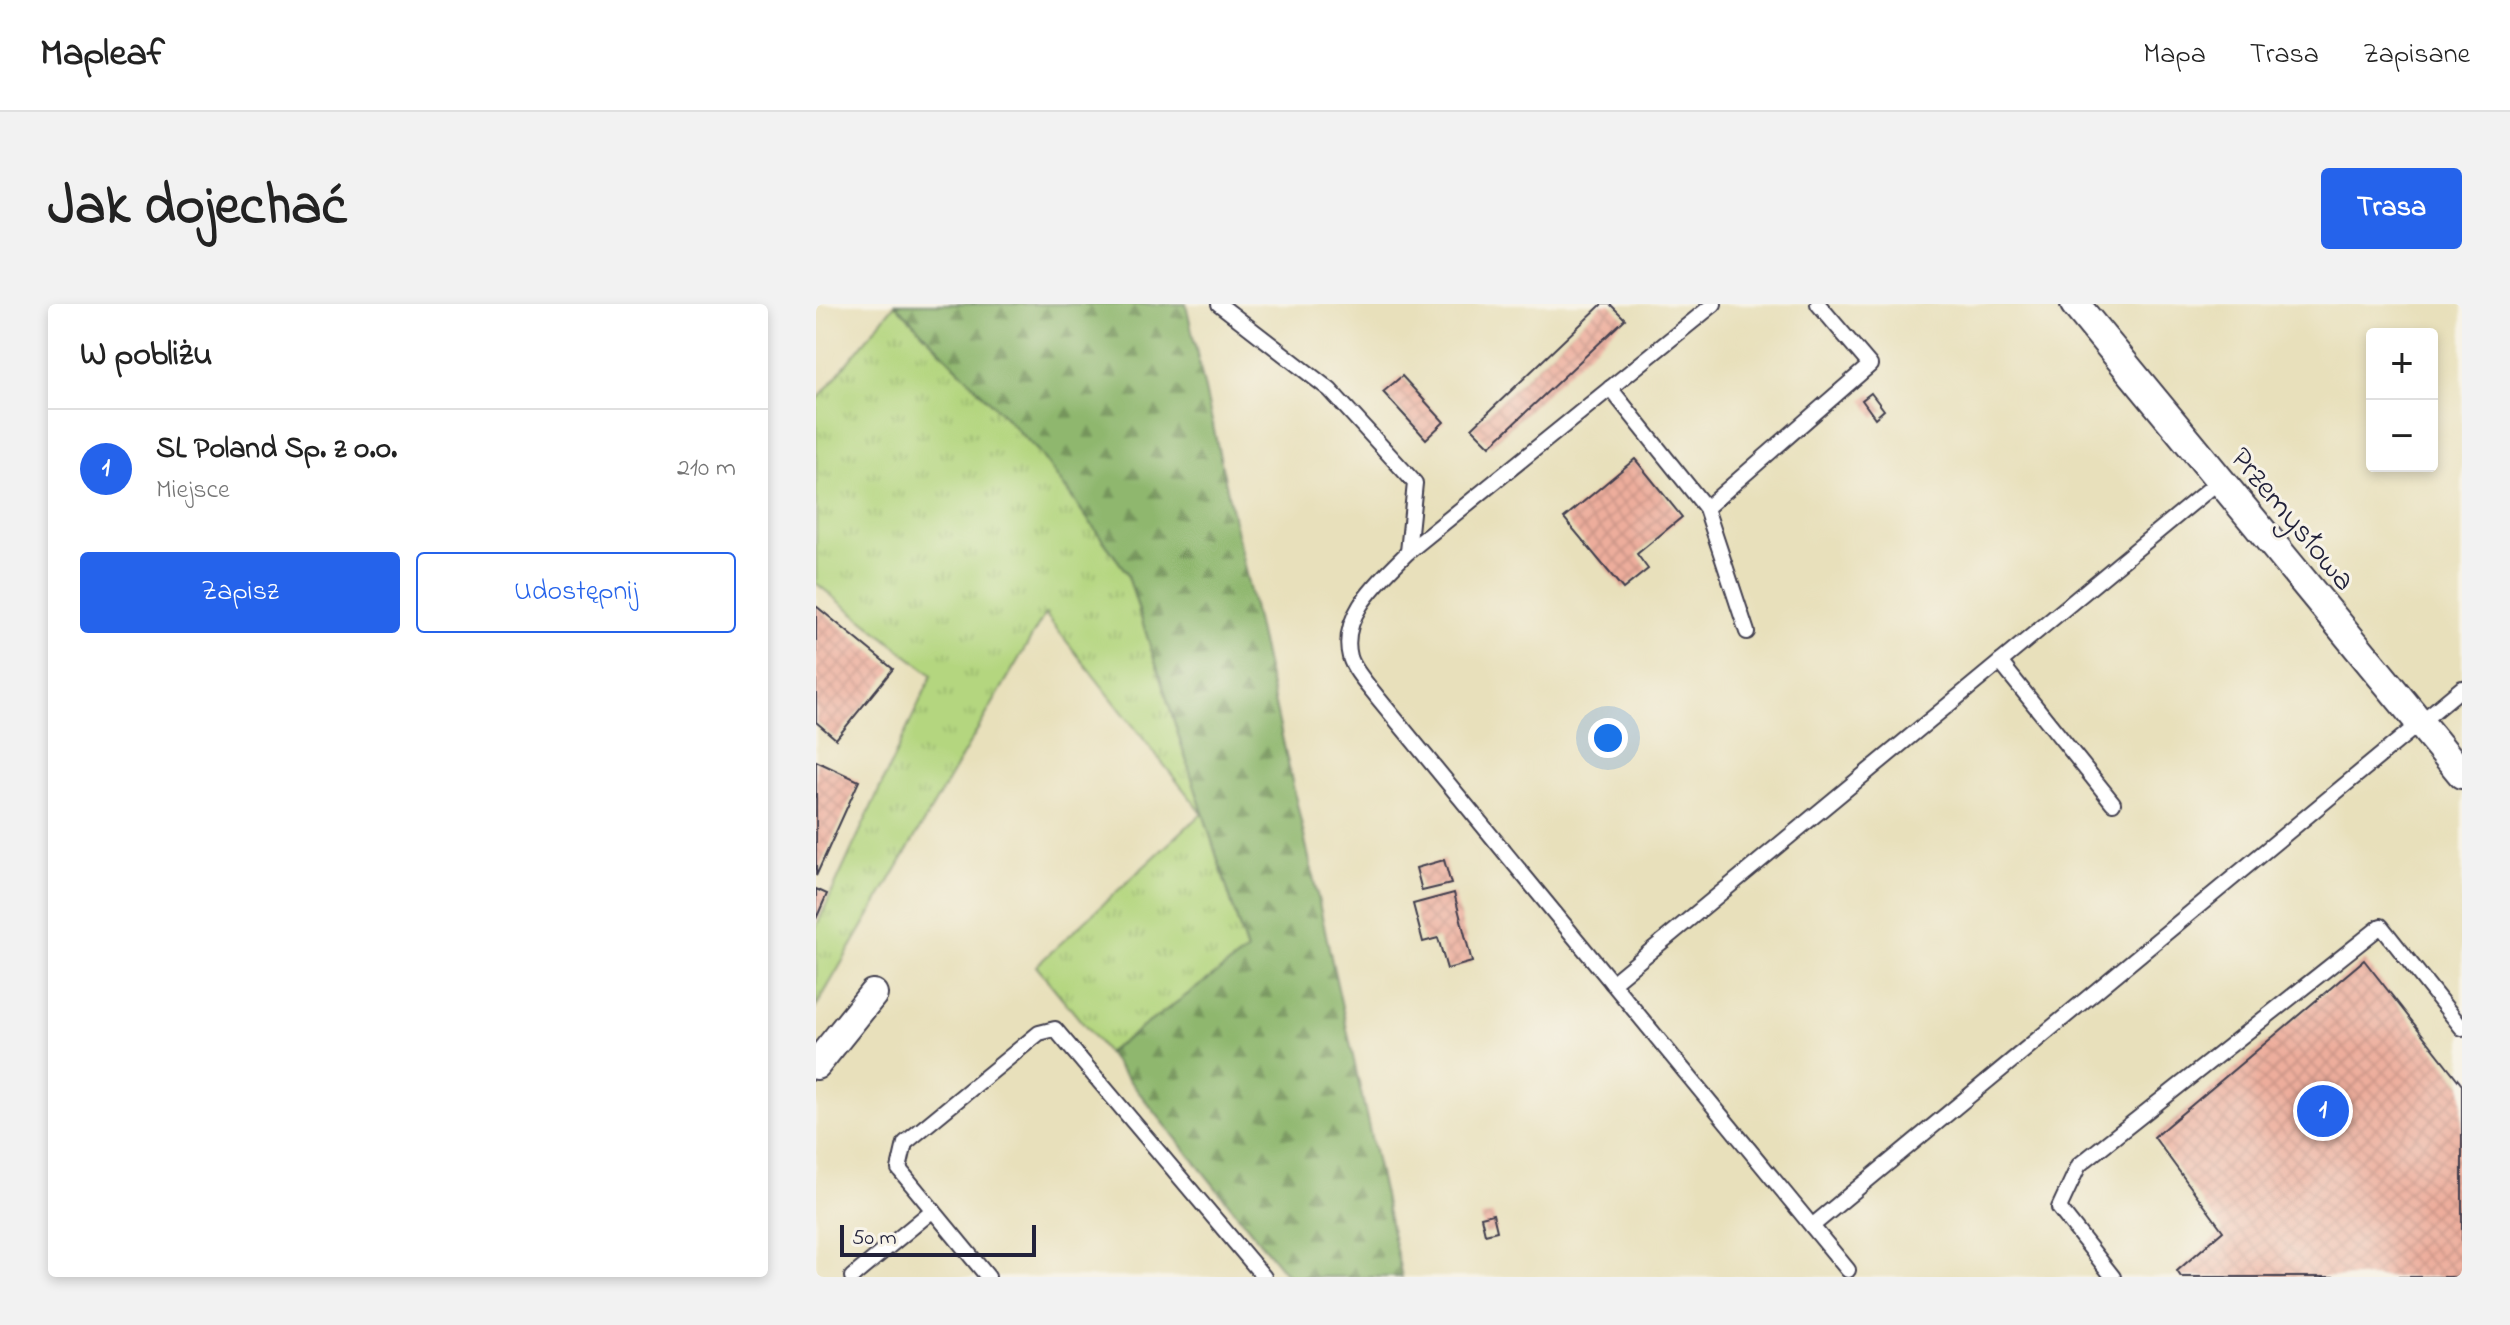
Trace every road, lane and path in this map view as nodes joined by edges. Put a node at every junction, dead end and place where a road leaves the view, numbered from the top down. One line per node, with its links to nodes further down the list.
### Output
1 (1219, 304): 8 (lane)
2 (1714, 304): 5 (lane)
3 (1818, 304): 7 (lane)
4 (2075, 304): 6 (street, Przemysłowa)
5 (1610, 388): 7 (lane); 8 (lane)
6 (2219, 481): 10 (lane); 12 (street, Przemysłowa)
7 (1706, 508): 9 (lane)
8 (1408, 552): 15 (lane)
9 (1747, 632)
10 (2000, 662): 14 (lane); 15 (lane)
11 (2462, 688): 12 (lane)
12 (2420, 723): 13 (street, Przemysłowa); 20 (lane)
13 (2462, 774)
14 (2113, 803)
15 (1612, 983): 20 (lane)
16 (873, 994): 18 (street)
17 (2462, 1028): 25 (lane)
18 (816, 1065)
19 (933, 1210): 22 (lane); 23 (lane); 24 (lane)
20 (1812, 1226): 21 (lane)
21 (1848, 1270)
22 (852, 1277)
23 (988, 1277)
24 (1264, 1277)
25 (2113, 1277)

